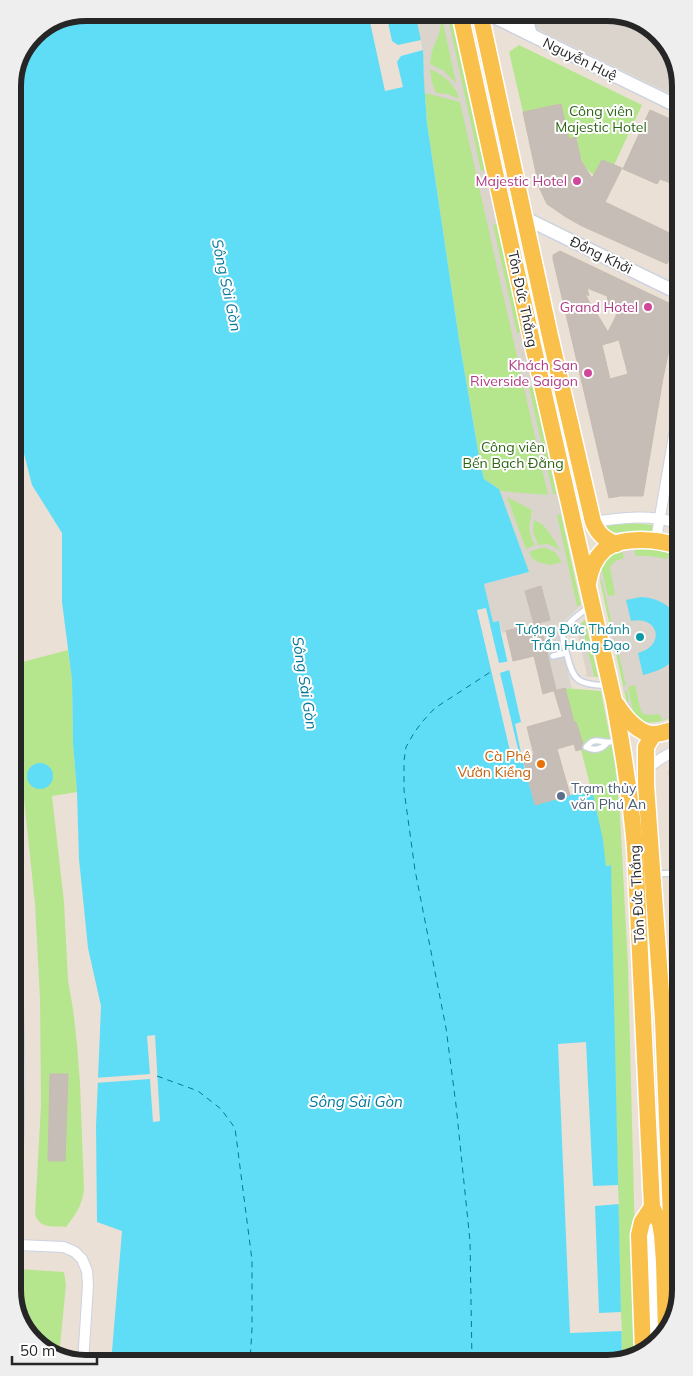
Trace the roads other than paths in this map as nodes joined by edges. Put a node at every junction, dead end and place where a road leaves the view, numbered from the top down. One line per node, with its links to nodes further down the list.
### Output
1 (462, 21): 16 (main road, Tôn Ðức Thắng)
2 (482, 21): 7 (main road, Tôn Ðức Thắng)
3 (502, 21): 5 (street, Nguyễn Huệ)
4 (528, 21): 5 (street)
5 (531, 35): 6 (street, Nguyễn Huệ)
6 (672, 104)
7 (525, 218): 8 (street, Ðồng Khởi); 11 (main road, Tôn Ðức Thắng)
8 (672, 290)
9 (672, 447): 10 (street)
10 (660, 518): 11 (street); 12 (street); 13 (street)
11 (593, 522): 14 (main road, Tôn Ðức Thắng)
12 (672, 522)
13 (656, 540): 14 (main road); 15 (main road)
14 (616, 544): 16 (main road)
15 (672, 545)
16 (587, 585): 17 (main road, Tôn Đức Thắng)
17 (591, 605): 18 (lane); 20 (main road, Tôn Đức Thắng)
18 (566, 653): 19 (lane); 20 (lane)
19 (553, 656)
20 (612, 694): 22 (main road); 27 (main road, Tôn Đức Thắng)
21 (672, 730): 22 (main road)
22 (653, 735): 24 (main road, Tôn Đức Thắng)
23 (672, 753): 24 (street)
24 (646, 771): 26 (main road, Tôn Đức Thắng)
25 (672, 873): 26 (lane)
26 (653, 874): 27 (lane); 28 (main road, Tôn Đức Thắng)
27 (636, 875): 30 (main road, Tôn Đức Thắng)
28 (672, 1160)
29 (672, 1206): 30 (main road)
30 (652, 1207): 32 (main road, Tôn Đức Thắng); 33 (main road); 34 (main road, Tôn Đức Thắng)
31 (21, 1245): 35 (street)
32 (666, 1317)
33 (655, 1334)
34 (643, 1344)
35 (84, 1355)

